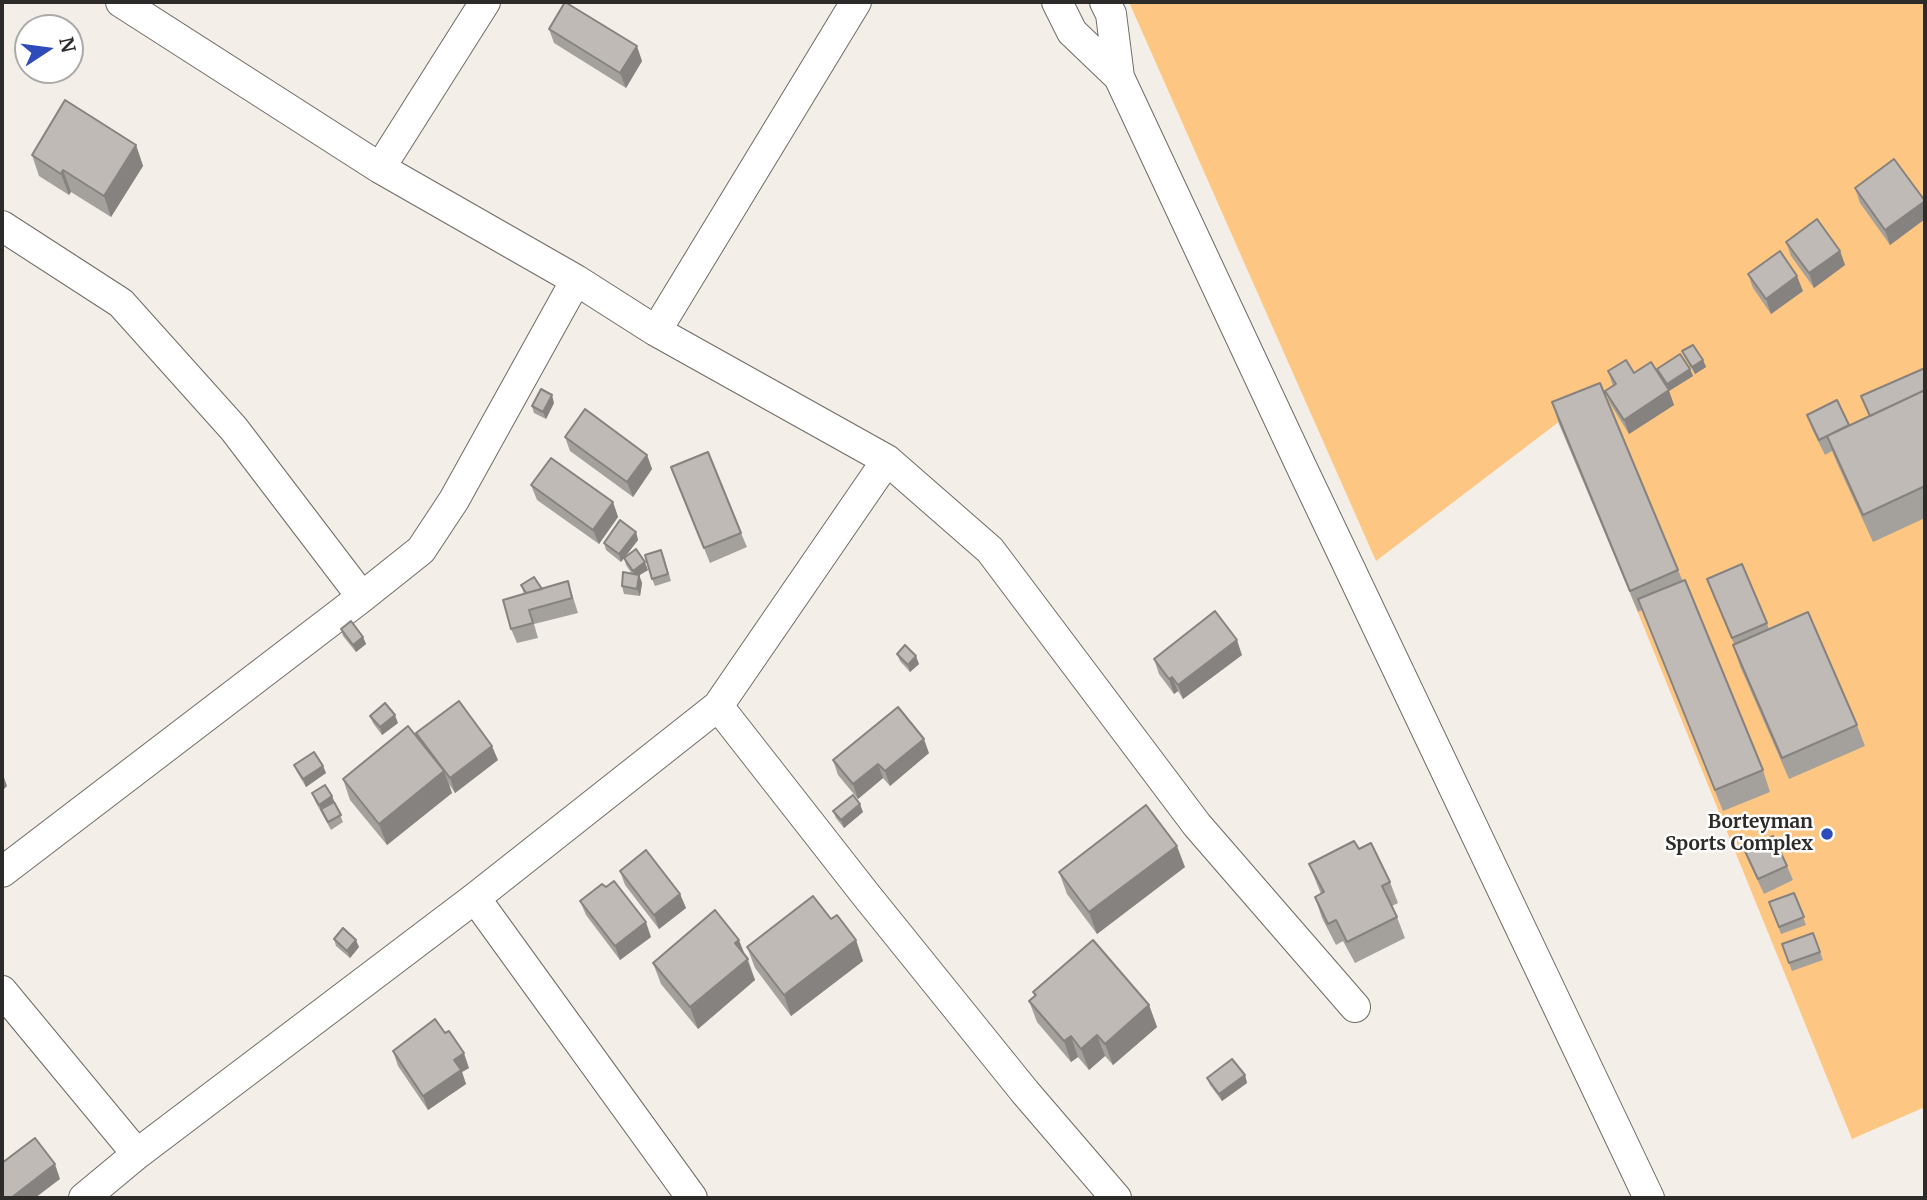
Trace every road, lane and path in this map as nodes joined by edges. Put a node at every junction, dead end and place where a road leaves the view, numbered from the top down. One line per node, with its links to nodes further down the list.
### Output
1 (121, 2): 7 (street)
2 (485, 2): 7 (street)
3 (856, 2): 10 (street)
4 (1057, 2): 6 (street)
5 (1105, 2): 6 (street)
6 (1119, 77): 22 (street)
7 (380, 168): 9 (street)
8 (2, 226): 12 (street)
9 (576, 280): 10 (street); 12 (street)
10 (656, 331): 11 (street)
11 (887, 460): 13 (street); 17 (street)
12 (362, 597): 14 (street)
13 (718, 706): 15 (street); 21 (street)
14 (2, 872)
15 (475, 898): 18 (street); 20 (street)
16 (2, 991): 18 (street)
17 (1355, 1007)
18 (137, 1154): 19 (street)
19 (84, 1198)
20 (692, 1198)
21 (1116, 1198)
22 (1649, 1198)

